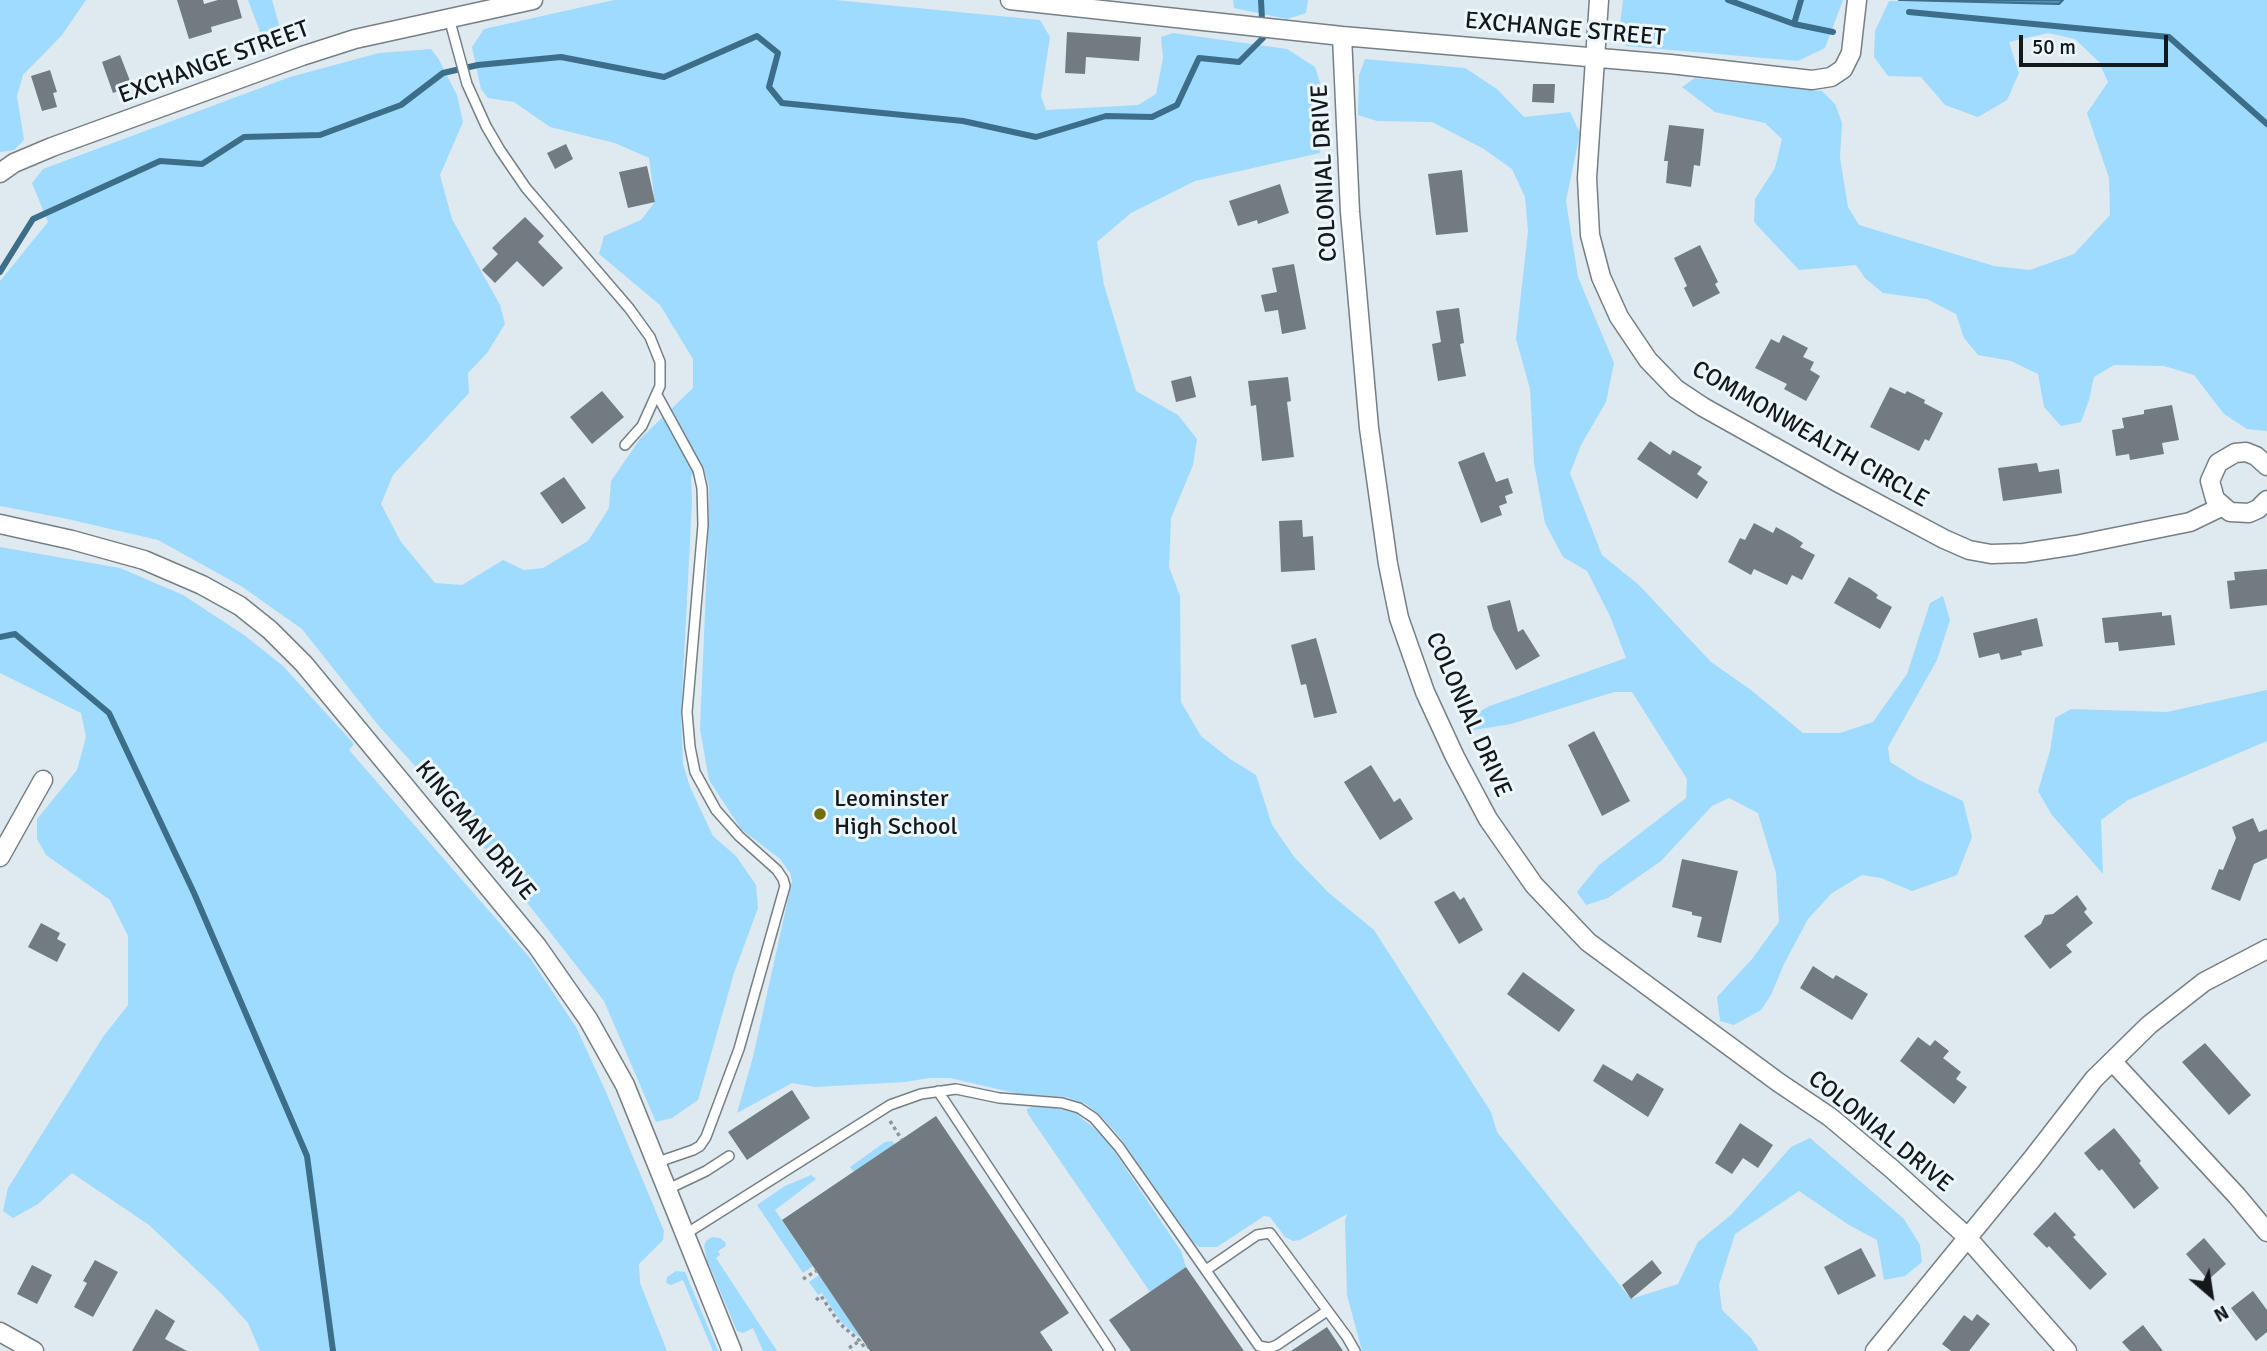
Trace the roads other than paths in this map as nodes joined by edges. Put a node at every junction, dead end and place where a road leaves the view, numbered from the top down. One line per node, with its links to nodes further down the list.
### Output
1 (533, 0): 6 (street, EXCHANGE STREET)
2 (1010, 0): 5 (street, EXCHANGE STREET)
3 (1599, 0): 8 (street, COMMONWEALTH CIRCLE)
4 (1857, 0): 8 (street, EXCHANGE STREET)
5 (1155, 7): 7 (street, EXCHANGE STREET)
6 (449, 18): 9 (street, EXCHANGE STREET); 10 (lane)
7 (1342, 36): 8 (street, EXCHANGE STREET); 26 (street, COLONIAL DRIVE)
8 (1596, 57): 14 (street, COMMONWEALTH CIRCLE)
9 (0, 173)
10 (657, 395): 11 (lane); 22 (lane)
11 (625, 444)
12 (2267, 466): 14 (street)
13 (2267, 500): 14 (street)
14 (2221, 507)
15 (0, 524): 22 (street, KINGMAN DRIVE)
16 (43, 779): 17 (street)
17 (0, 857)
18 (2267, 949): 19 (street)
19 (2112, 1061): 24 (street); 26 (street)
20 (938, 1091): 25 (lane); 27 (lane); 32 (lane)
21 (729, 1156): 23 (lane)
22 (655, 1163): 23 (street, KINGMAN DRIVE)
23 (666, 1191): 25 (street, KINGMAN DRIVE)
24 (2267, 1232)
25 (684, 1235): 31 (street, KINGMAN DRIVE)
26 (1968, 1238): 34 (street); 35 (street, COLONIAL DRIVE)
27 (1206, 1270): 28 (lane); 28 (lane)
28 (1328, 1311): 33 (lane)
29 (0, 1332): 30 (street)
30 (34, 1351)
31 (732, 1351)
32 (1110, 1351)
33 (1355, 1351)
34 (1875, 1351)
35 (2067, 1351)

